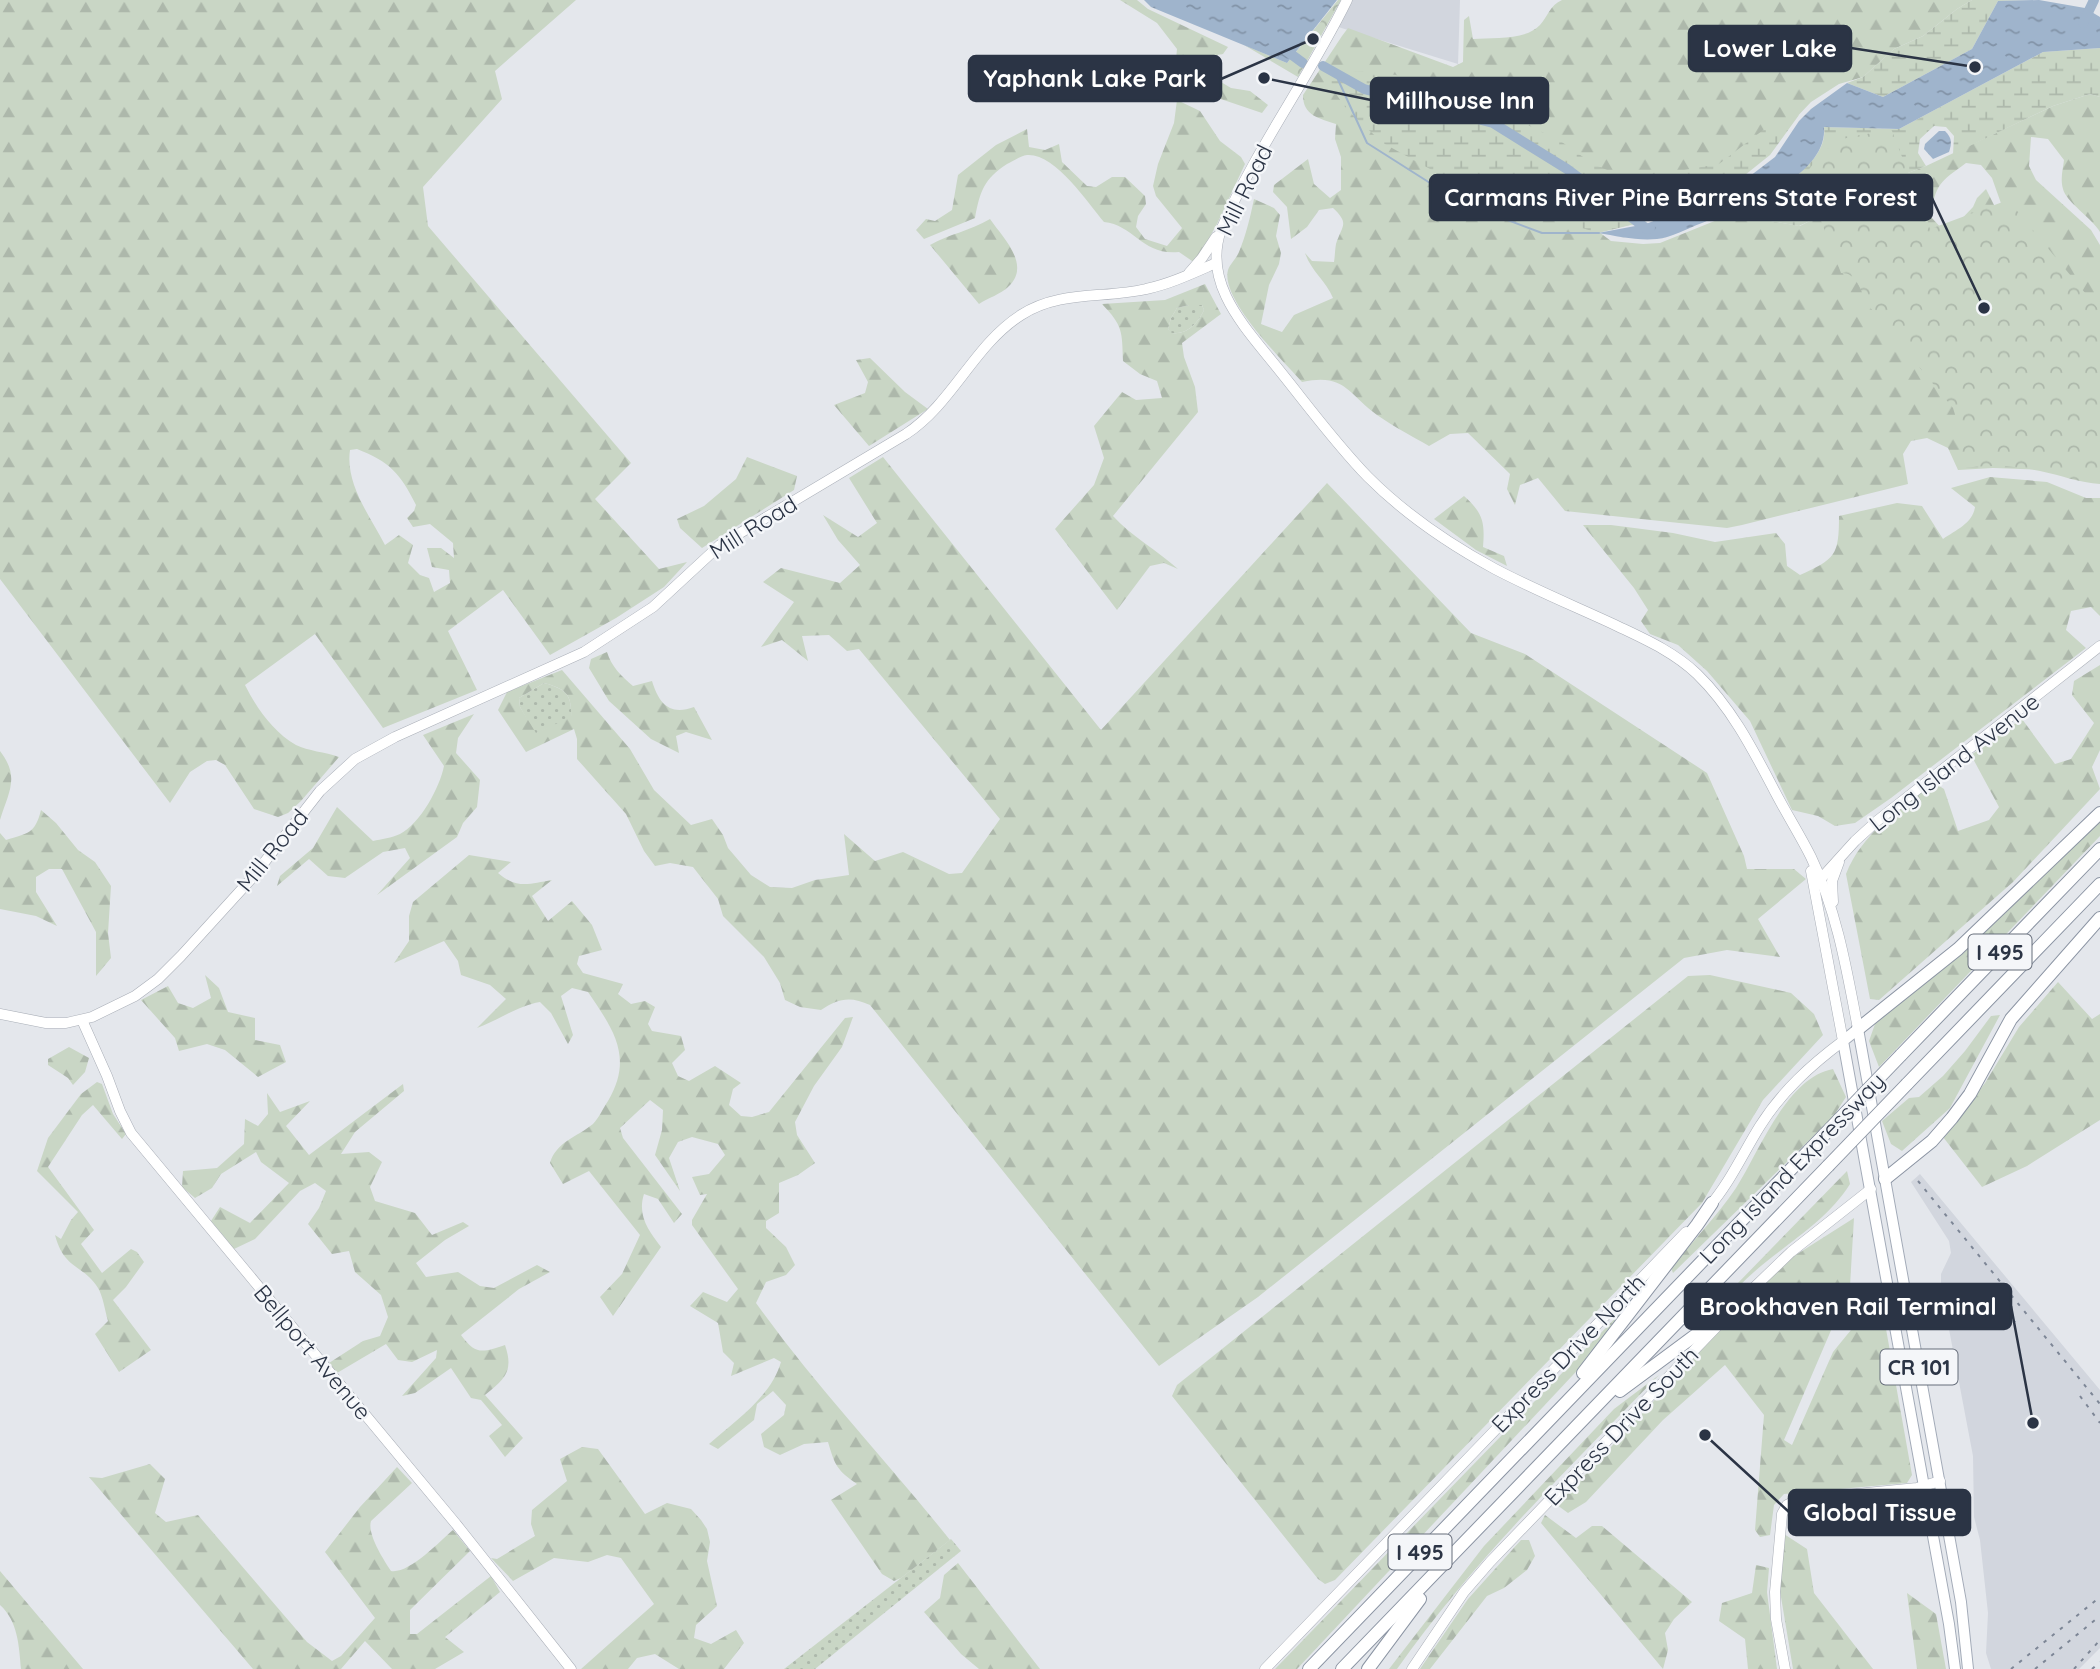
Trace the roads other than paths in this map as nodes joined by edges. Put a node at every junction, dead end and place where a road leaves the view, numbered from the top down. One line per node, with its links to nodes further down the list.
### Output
1 (1347, 0): 2 (main road, Mill Road)
2 (1222, 230): 3 (main road, Mill Road); 4 (main road)
3 (1216, 263): 4 (main road, Mill Road); 7 (main road)
4 (1183, 277): 16 (main road, Mill Road)
5 (2100, 646): 9 (main road, Long Island Avenue)
6 (2100, 813): 17 (highway)
7 (1802, 844): 10 (main road); 11 (main road)
8 (2100, 849): 26 (highway, Long Island Expressway / I 495, bridge)
9 (1844, 852): 10 (main road); 11 (main road, Long Island Avenue); 14 (main road)
10 (1810, 855): 11 (main road)
11 (1817, 883): 14 (main road, CR 101); 18 (main road, CR 101)
12 (2100, 884): 25 (highway, Long Island Expressway / I 495, bridge)
13 (2100, 918): 19 (highway)
14 (1844, 952): 17 (main road, CR 101)
15 (0, 1014): 16 (main road, Mill Road)
16 (82, 1020): 30 (main road, Bellport Avenue)
17 (1858, 1029): 18 (main road, Express Drive North); 19 (main road, CR 101)
18 (1843, 1041): 20 (main road, CR 101); 21 (main road, Express Drive North)
19 (1885, 1179): 20 (main road, Express Drive South); 27 (main road, CR 101)
20 (1871, 1189): 22 (main road, Express Drive South); 23 (main road, CR 101)
21 (1712, 1203): 26 (highway); 31 (main road, Express Drive North)
22 (1836, 1216): 23 (main road); 24 (main road, Express Drive South)
23 (1877, 1222): 28 (main road, CR 101)
24 (1747, 1293): 25 (highway); 35 (main road, Express Drive South)
25 (1570, 1433): 29 (highway, Long Island Expressway / I 495)
26 (1533, 1436): 32 (highway, Long Island Expressway / I 495)
27 (1940, 1481): 28 (main road); 38 (main road, CR 101)
28 (1924, 1486): 36 (main road); 37 (main road, CR 101)
29 (1480, 1526): 33 (highway, Long Island Expressway / I 495); 34 (highway)
30 (570, 1669)
31 (1265, 1669)
32 (1309, 1669)
33 (1342, 1669)
34 (1368, 1669)
35 (1412, 1669)
36 (1785, 1669)
37 (1955, 1669)
38 (1968, 1669)

